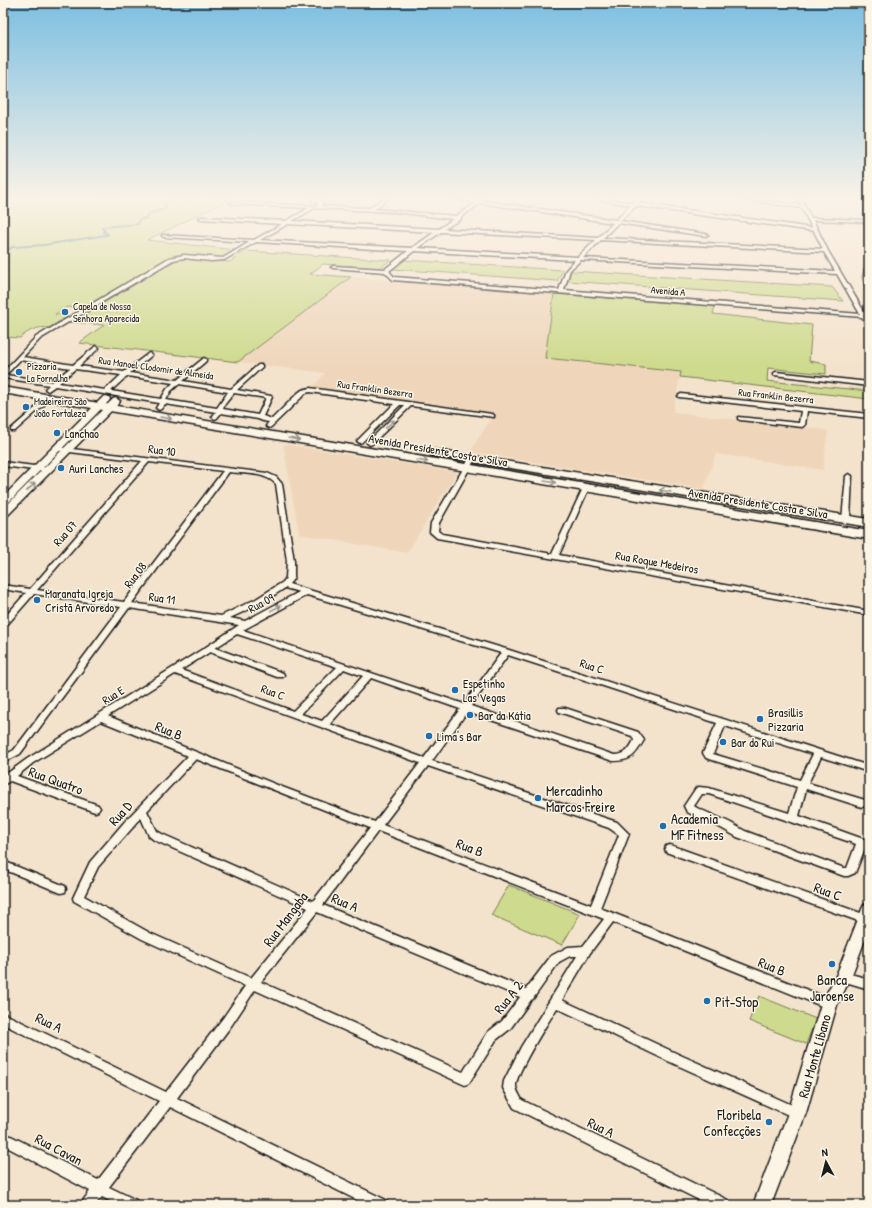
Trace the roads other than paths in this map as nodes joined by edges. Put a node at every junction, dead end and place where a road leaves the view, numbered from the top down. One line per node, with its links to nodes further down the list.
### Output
1 (234, 254): 15 (street)
2 (407, 254): 8 (street)
3 (512, 254): 6 (street)
4 (582, 254): 6 (street)
5 (828, 254): 9 (street)
6 (578, 258): 9 (street); 10 (street)
7 (333, 268): 8 (street)
8 (386, 271): 10 (street, Avenida A)
9 (839, 273): 11 (street)
10 (560, 292): 11 (street, Avenida A)
11 (865, 314): 12 (street)
12 (869, 325)
13 (96, 348): 17 (street)
14 (150, 355): 19 (street)
15 (18, 358): 17 (street, Rua Manoel Clodomir de Almeida); 21 (street)
16 (204, 360): 23 (street)
17 (72, 366): 19 (street, Rua Manoel Clodomir de Almeida); 26 (street)
18 (260, 366): 27 (street)
19 (126, 374): 23 (street, Rua Manoel Clodomir de Almeida); 29 (street)
20 (776, 374): 24 (street)
21 (3, 375): 26 (street)
22 (3, 382): 26 (main road, Avenida Presidente Costa e Silva)
23 (179, 382): 27 (street, Rua Manoel Clodomir de Almeida); 32 (street)
24 (869, 384)
25 (3, 390): 26 (main road, Avenida Presidente Costa e Silva)
26 (50, 390): 29 (main road, Avenida Presidente Costa e Silva); 29 (street); 42 (street)
27 (234, 390): 35 (street, Rua Manoel Clodomir de Almeida); 38 (street)
28 (681, 396): 33 (street, Rua Franklin Bezerra)
29 (107, 401): 32 (main road, Avenida Presidente Costa e Silva); 40 (main road, Avenida Presidente Costa e Silva, one-way to 40); 44 (street); 45 (street)
30 (399, 402): 31 (street, Rua Franklin Bezerra); 41 (street, Rua Franklin Bezerra); 43 (street)
31 (410, 404): 36 (street, Rua Franklin Bezerra); 43 (street, one-way to 31)
32 (161, 405): 34 (main road, Avenida Presidente Costa e Silva); 38 (street)
33 (804, 409): 37 (street, Rua Franklin Bezerra); 39 (street)
34 (200, 415): 38 (main road, Avenida Presidente Costa e Silva); 40 (main road)
35 (260, 416): 38 (street); 41 (street)
36 (492, 416)
37 (869, 416)
38 (218, 418): 40 (main road, Avenida Presidente Costa e Silva); 41 (main road, Avenida Presidente Costa e Silva); 48 (main road, Avenida Presidente Costa e Silva, one-way to 48)
39 (740, 418)
40 (190, 422)
41 (271, 424): 43 (main road, Avenida Presidente Costa e Silva)
42 (13, 430)
43 (365, 442): 48 (main road, Avenida Presidente Costa e Silva)
44 (56, 448): 45 (street, Rua 10); 49 (street)
45 (68, 450): 46 (street, Rua 10); 50 (street)
46 (147, 460): 51 (street, Rua 10); 65 (street, Rua 07)
47 (3, 464): 49 (street)
48 (469, 464): 54 (main road, Avenida Presidente Costa e Silva, one-way to 54); 55 (main road, Avenida Presidente Costa e Silva, one-way to 48); 62 (street, Rua Roque Medeiros)
49 (37, 468): 50 (street); 56 (street)
50 (49, 470): 57 (street, one-way to 50)
51 (228, 470): 52 (street, Rua 10); 67 (street, Rua 08)
52 (265, 474): 63 (street, Rua 09)
53 (850, 476): 59 (street)
54 (586, 488): 55 (main road, Avenida Presidente Costa e Silva); 62 (street)
55 (686, 499): 59 (main road, Avenida Presidente Costa e Silva); 61 (main road, Avenida Presidente Costa e Silva)
56 (3, 502): 57 (street)
57 (14, 504): 58 (street)
58 (3, 515)
59 (846, 520): 60 (main road, Avenida Presidente Costa e Silva)
60 (869, 524)
61 (869, 535)
62 (555, 556): 68 (street, Rua Roque Medeiros)
63 (284, 585): 66 (street, Rua 09); 69 (street, Rua 09)
64 (3, 587): 65 (street, Rua 11)
65 (32, 592): 67 (street, Rua 11); 70 (street, Rua 07)
66 (306, 592): 71 (street, Rua 09, one-way to 66); 74 (street, Rua C)
67 (127, 605): 69 (street, Rua 11); 85 (street, Rua 08)
68 (869, 613)
69 (222, 619): 71 (street, Rua 09)
70 (3, 624)
71 (246, 624): 72 (street)
72 (237, 631): 73 (street, Rua E); 75 (street)
73 (209, 649): 76 (street, Rua E); 77 (street)
74 (506, 652): 79 (street, Rua Mangaba); 83 (street, Rua C)
75 (344, 666): 78 (street); 81 (street)
76 (174, 671): 81 (street, Rua C); 82 (street, Rua E)
77 (280, 675)
78 (369, 675): 79 (street); 84 (street)
79 (464, 708): 80 (street); 90 (street, Rua Mangaba)
80 (562, 710)
81 (295, 714): 84 (street, Rua C)
82 (101, 717): 87 (street, Rua B); 89 (street, Rua E)
83 (722, 722): 86 (street, Rua C); 93 (street)
84 (324, 725): 90 (street, Rua C)
85 (17, 752): 88 (street); 89 (street)
86 (818, 753): 91 (street, Rua C); 93 (street)
87 (194, 755): 96 (street, Rua D); 98 (street, Rua B)
88 (3, 760)
89 (30, 761): 92 (street, Rua E)
90 (426, 762): 98 (street, Rua Mangaba); 104 (street, Rua C)
91 (869, 769)
92 (5, 780): 95 (street, Rua Quatro)
93 (803, 784): 94 (street); 97 (street)
94 (862, 803)
95 (95, 808)
96 (142, 811): 103 (street, Rua A); 110 (street, Rua D)
97 (793, 818): 99 (street); 99 (street)
98 (376, 825): 103 (street, Rua Mangaba); 104 (street, Rua B)
99 (866, 843)
100 (670, 849): 105 (street, Rua C)
101 (3, 865): 102 (street)
102 (61, 889)
103 (314, 906): 110 (street, Rua Mangaba); 111 (street, Rua A)
104 (594, 910): 106 (street, Rua B)
105 (867, 914): 108 (street, Rua Monte Líbano)
106 (611, 917): 107 (street); 113 (street, Rua B)
107 (586, 950): 111 (street, Rua A 2); 112 (street)
108 (843, 977): 109 (street); 113 (street, Rua Monte Líbano)
109 (869, 984)
110 (252, 985): 111 (street, Rua A 2); 115 (street, Rua Mangaba)
111 (529, 996)
112 (555, 1002): 116 (street); 122 (street, Rua A)
113 (829, 1004): 116 (street, Rua Monte Líbano)
114 (3, 1018): 115 (street, Rua A)
115 (168, 1099): 118 (street, Rua Mangaba); 121 (street, Rua A)
116 (797, 1112): 123 (street, Rua Monte Líbano)
117 (3, 1138): 118 (street, Rua Cavan)
118 (100, 1189): 119 (street, Rua Mangaba); 120 (street, Rua Cavan)
119 (88, 1205)
120 (131, 1205)
121 (381, 1205)
122 (723, 1205)
123 (762, 1205)

